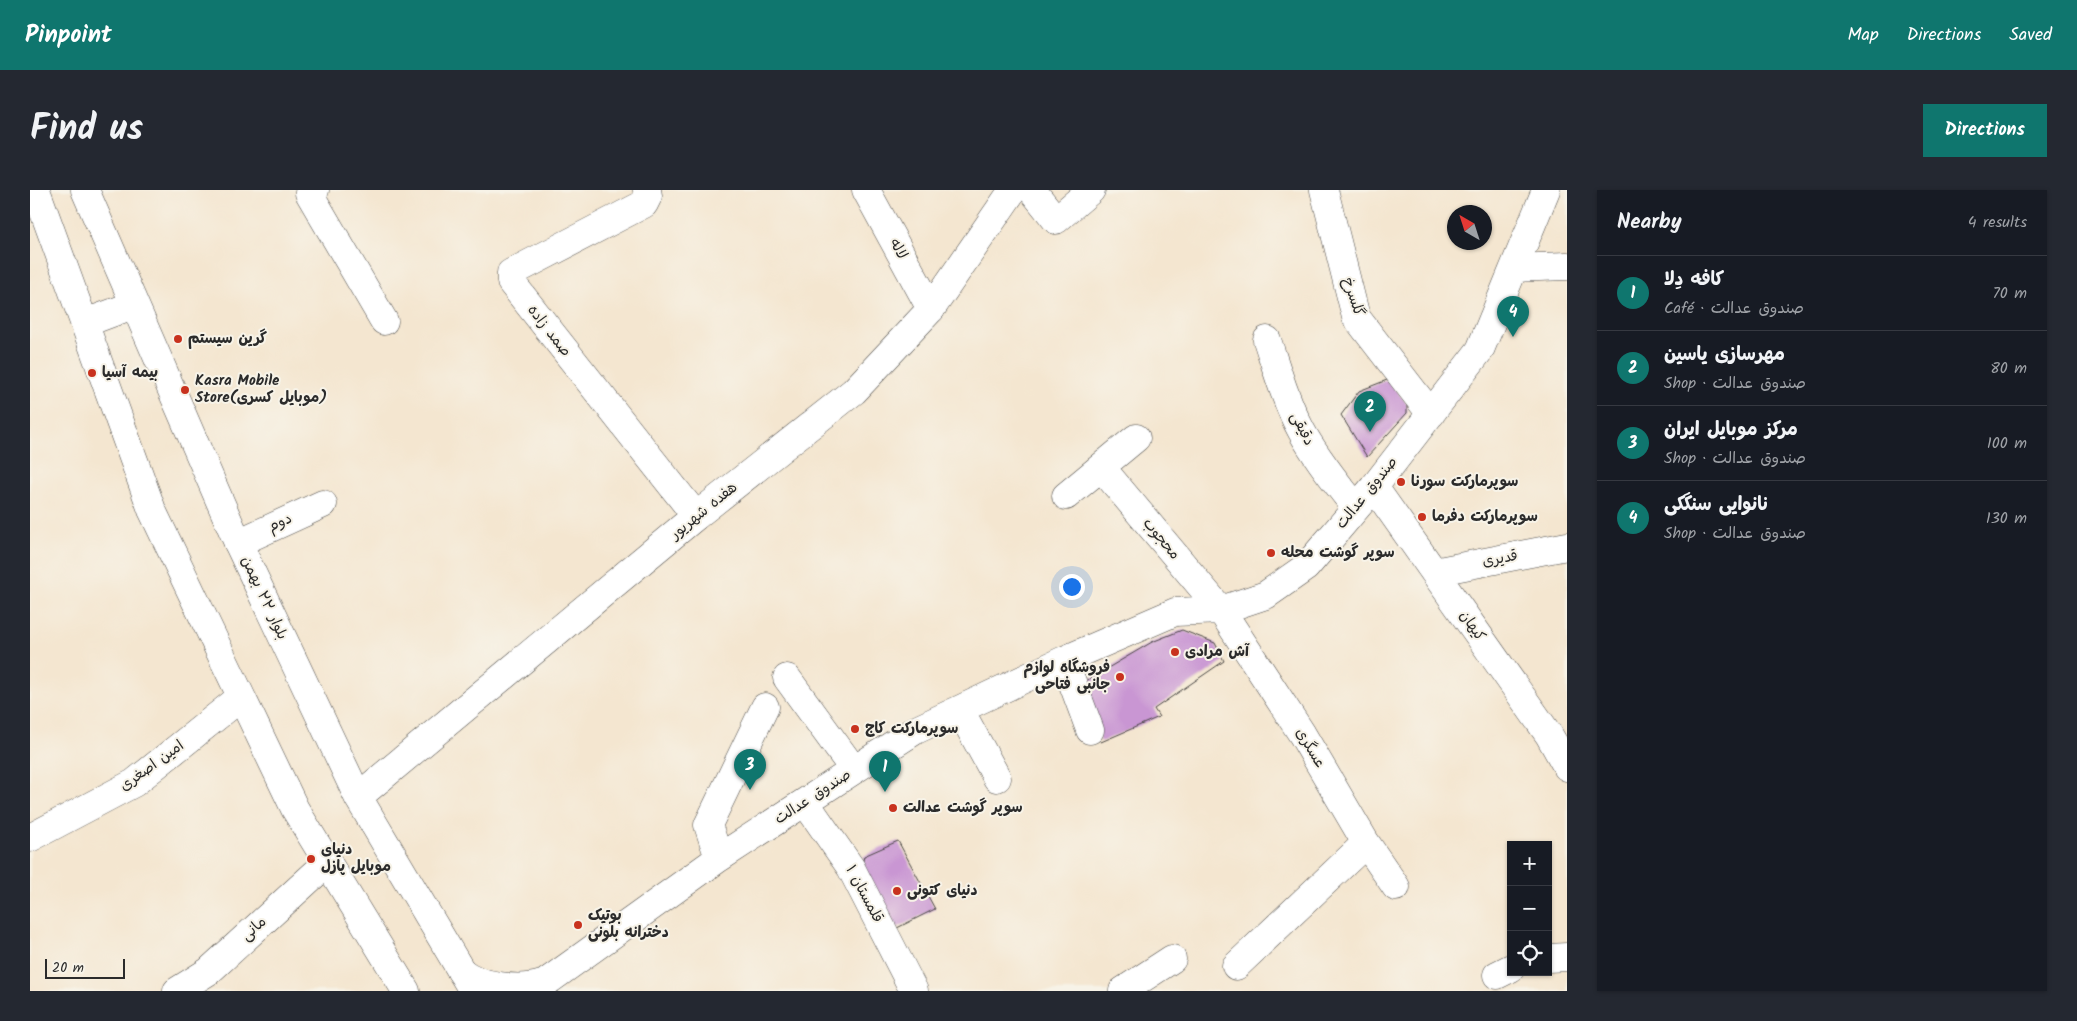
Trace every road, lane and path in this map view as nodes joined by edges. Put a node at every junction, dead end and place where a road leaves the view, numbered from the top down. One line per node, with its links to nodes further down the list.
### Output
1 (36, 190): 16 (street)
2 (84, 190): 13 (street, بلوار ۲۲ بهمن)
3 (315, 190): 15 (street)
4 (647, 190): 25 (street, صمد زاده)
5 (866, 190): 14 (street, لاله)
6 (1013, 190): 14 (street, هفده شهریور)
7 (1032, 190): 8 (street)
8 (1092, 190)
9 (1324, 190): 18 (street, گلسرخ)
10 (1546, 190): 12 (street, صندوق عدالت)
11 (1567, 266): 12 (street)
12 (1514, 268): 18 (street, صندوق عدالت)
13 (133, 305): 16 (street); 26 (street, بلوار ۲۲ بهمن)
14 (931, 309): 25 (street, هفده شهریور)
15 (384, 321)
16 (85, 323): 32 (street)
17 (1267, 340): 24 (street, دقیقی)
18 (1431, 414): 21 (street, صندوق عدالت)
19 (1136, 438): 20 (street)
20 (1101, 467): 22 (street); 29 (street, محجوب)
21 (1374, 487): 24 (street, صندوق عدالت); 28 (street, کیهان)
22 (1066, 496)
23 (322, 504): 26 (street, دوم)
24 (1356, 508): 29 (street, صندوق عدالت)
25 (696, 516): 39 (street, هفده شهریور)
26 (238, 543): 39 (street, بلوار ۲۲ بهمن)
27 (1567, 546): 28 (street, قدیری)
28 (1434, 572): 36 (street, کیهان)
29 (1221, 610): 30 (street, صندوق عدالت); 42 (street, عسگری)
30 (1064, 660): 34 (street, صندوق عدالت); 35 (street)
31 (787, 678): 37 (street)
32 (241, 697): 41 (street, امین اصغری); 44 (street)
33 (765, 707): 43 (street)
34 (960, 710): 37 (street, صندوق عدالت); 38 (street)
35 (1090, 730)
36 (1567, 767)
37 (854, 770): 40 (street, صندوق عدالت)
38 (998, 778)
39 (358, 797): 50 (street, بلوار ۲۲ بهمن)
40 (805, 802): 43 (street, صندوق عدالت); 54 (street, قلمستان ۱)
41 (30, 838)
42 (1366, 843): 45 (street, عسگری); 49 (street)
43 (719, 858): 51 (street, صندوق عدالت)
44 (328, 862): 52 (street, مانی); 53 (street)
45 (1396, 887)
46 (1567, 957): 47 (street)
47 (1552, 958)
48 (1172, 959): 55 (street)
49 (1236, 966)
50 (467, 981): 51 (street)
51 (538, 988)
52 (176, 991)
53 (406, 991)
54 (914, 991)
55 (1123, 991)

